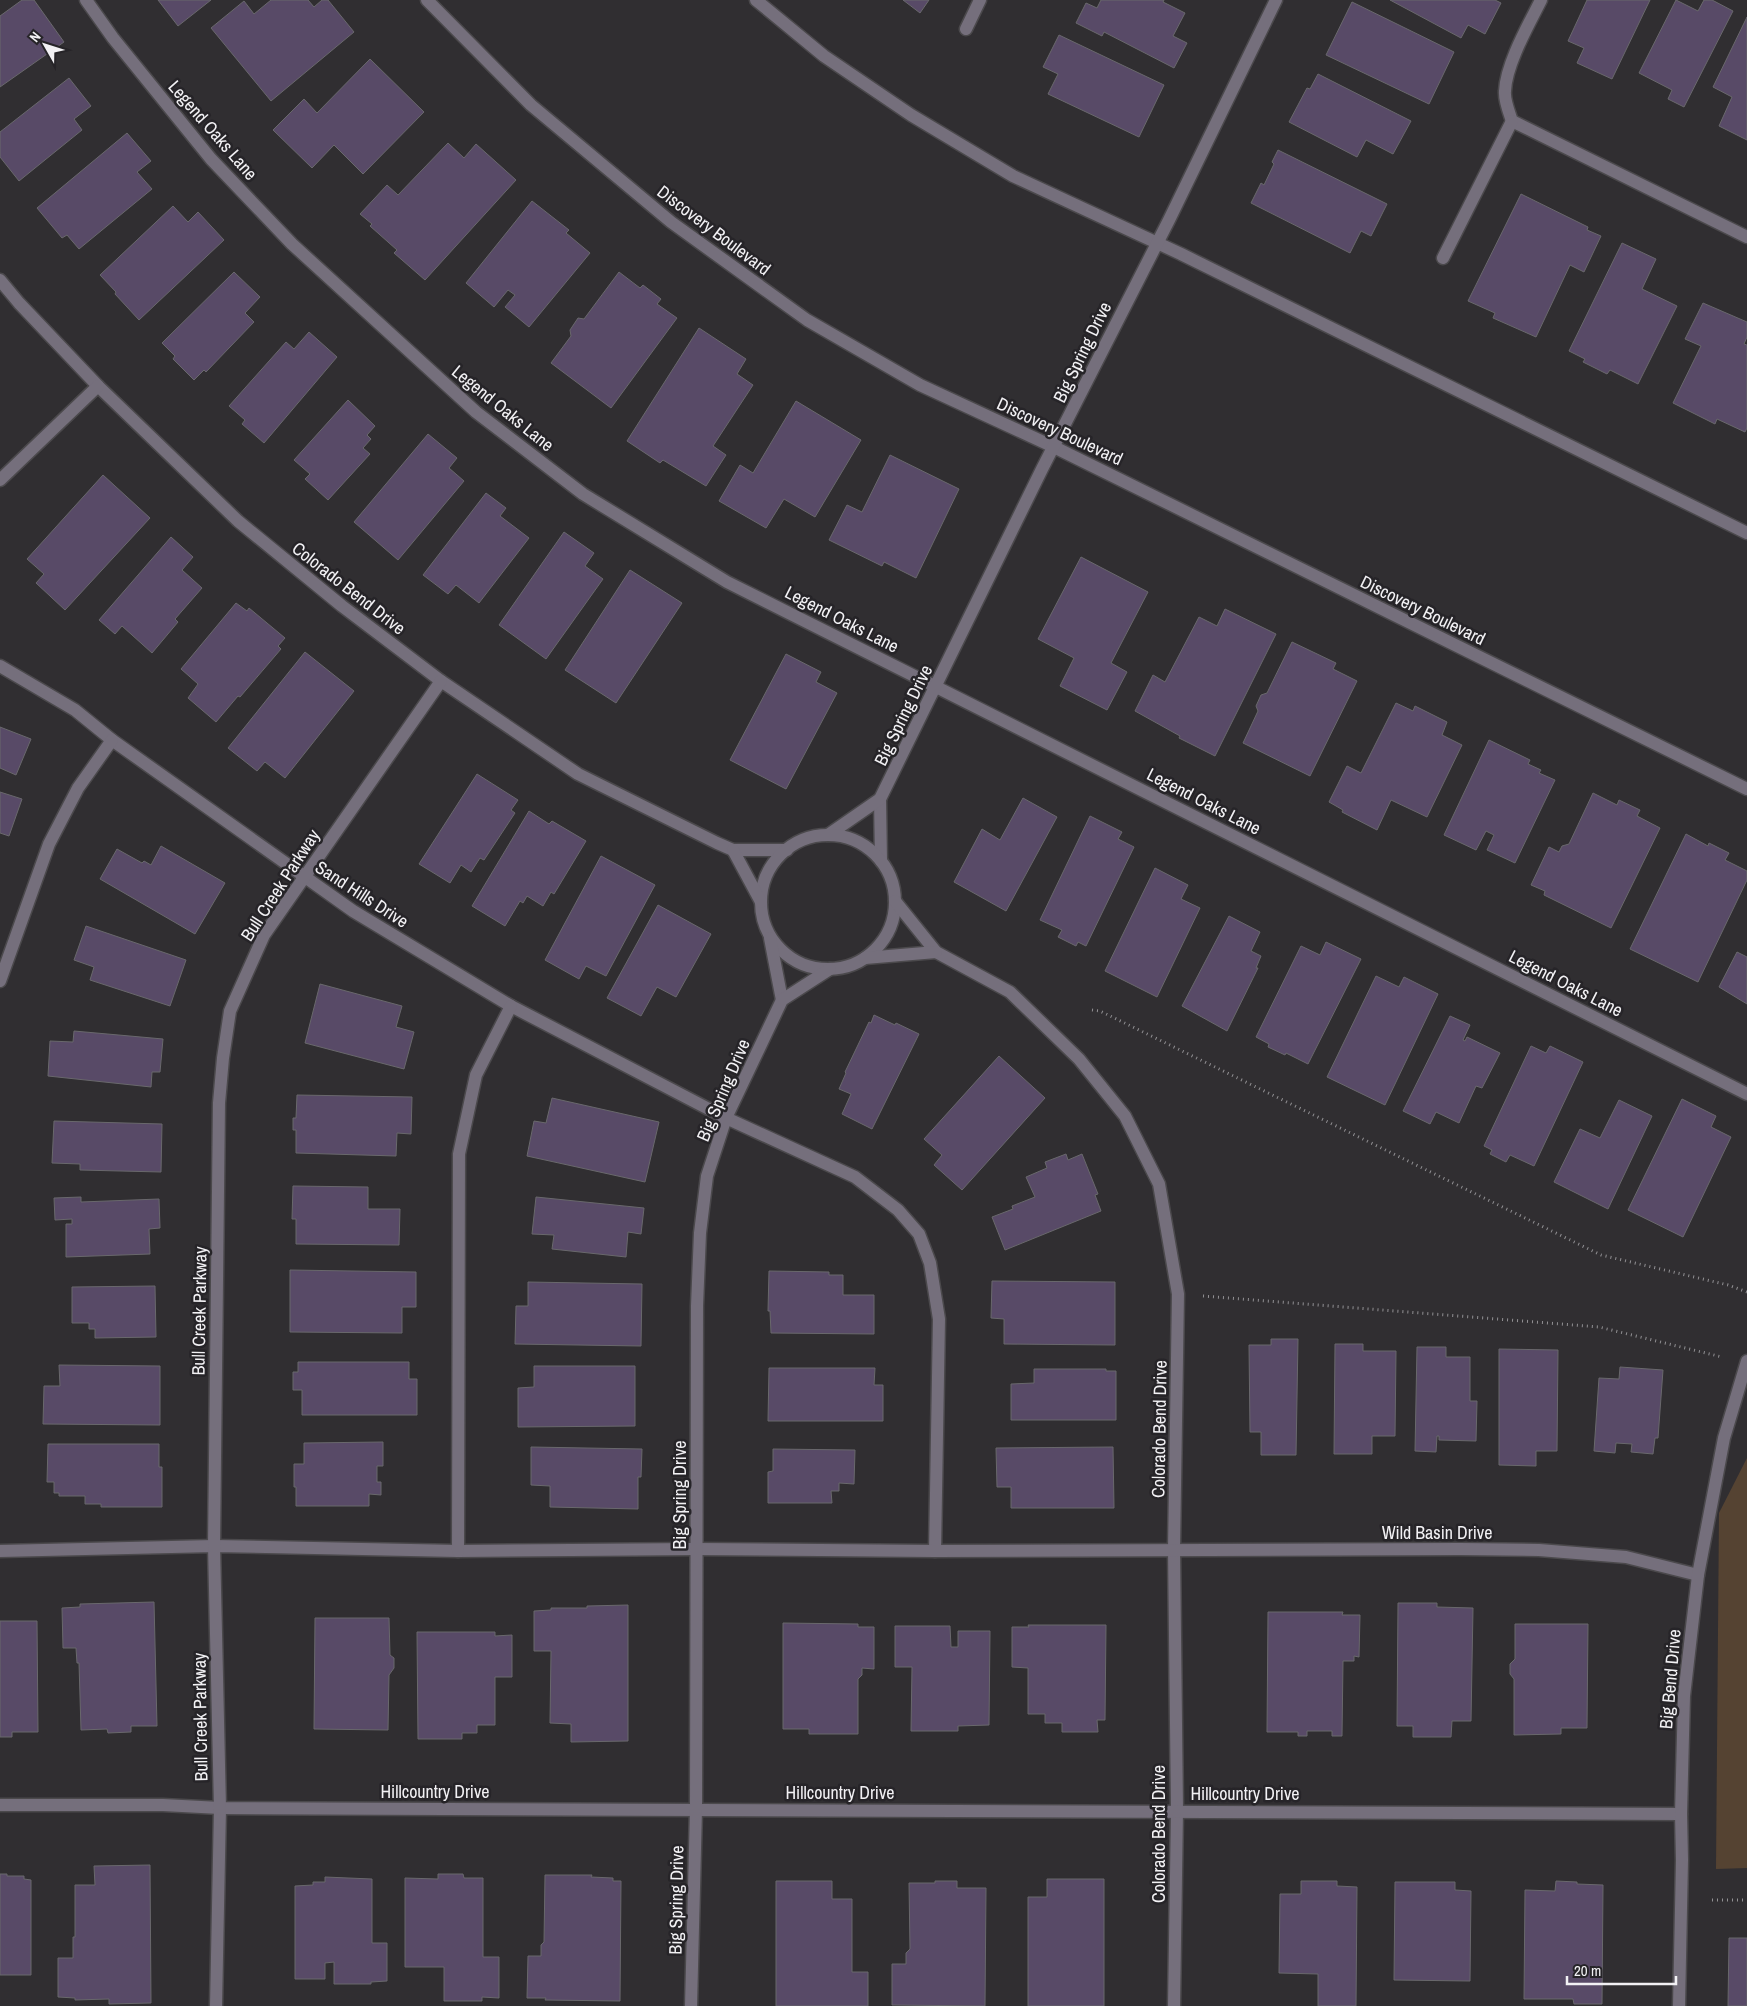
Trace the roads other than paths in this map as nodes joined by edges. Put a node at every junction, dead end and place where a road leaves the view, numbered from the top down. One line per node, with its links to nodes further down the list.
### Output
1 (86, 0): 19 (street, Legend Oaks Lane)
2 (427, 0): 14 (street, Discovery Boulevard)
3 (756, 0): 10 (street)
4 (980, 0): 7 (street)
5 (1276, 0): 10 (street, Big Spring Drive)
6 (1541, 0): 8 (street)
7 (966, 29)
8 (1512, 121): 9 (street); 11 (street)
9 (1747, 237)
10 (1157, 242): 14 (street, Big Spring Drive); 16 (street)
11 (1443, 258)
12 (0, 280): 13 (street, Colorado Bend Drive)
13 (98, 386): 15 (street); 18 (street, Colorado Bend Drive)
14 (1054, 447): 19 (street, Big Spring Drive); 21 (street, Discovery Boulevard)
15 (0, 480)
16 (1747, 533)
17 (0, 666): 20 (street, Sand Hills Drive)
18 (442, 681): 24 (street, Colorado Bend Drive); 27 (street, Bull Creek Parkway)
19 (936, 686): 22 (street, Big Spring Drive); 37 (street, Legend Oaks Lane)
20 (112, 740): 27 (street, Sand Hills Drive); 34 (street)
21 (1747, 789)
22 (880, 800): 23 (street, Big Spring Drive); 26 (street, Big Spring Drive)
23 (828, 835): 25 (street); 26 (street)
24 (733, 850): 25 (street, Colorado Bend Drive); 28 (street)
25 (787, 850): 28 (street)
26 (881, 860): 29 (street)
27 (304, 877): 36 (street, Sand Hills Drive); 40 (street, Bull Creek Parkway)
28 (761, 902): 30 (street)
29 (895, 902): 31 (street, Colorado Bend Drive); 32 (street)
30 (770, 935): 33 (street); 35 (street)
31 (936, 952): 32 (street); 42 (street, Colorado Bend Drive)
32 (865, 958): 33 (street)
33 (830, 969): 35 (street)
34 (0, 981)
35 (782, 1000): 38 (street, Big Spring Drive)
36 (511, 1006): 38 (street, Sand Hills Drive); 44 (street)
37 (1747, 1094)
38 (726, 1118): 41 (street, Big Spring Drive); 45 (street, Sand Hills Drive)
39 (1746, 1363): 46 (street, Big Bend Drive)
40 (214, 1546): 43 (street, Wild Basin Drive); 44 (street, Wild Basin Drive); 48 (street, Bull Creek Parkway)
41 (696, 1549): 44 (street, Wild Basin Drive); 45 (street, Wild Basin Drive); 49 (street, Big Spring Drive)
42 (1174, 1549): 45 (street, Wild Basin Drive); 46 (street, Wild Basin Drive); 50 (street, Colorado Bend Drive)
43 (0, 1551)
44 (458, 1551)
45 (935, 1551)
46 (1698, 1575): 51 (street, Big Bend Drive)
47 (0, 1805): 48 (street, Hillcountry Drive)
48 (220, 1808): 49 (street, Hillcountry Drive); 52 (street, Bull Creek Parkway)
49 (696, 1809): 50 (street, Hillcountry Drive); 53 (street, Big Spring Drive)
50 (1177, 1810): 51 (street, Hillcountry Drive); 54 (street, Colorado Bend Drive)
51 (1681, 1814): 55 (street, Big Bend Drive)
52 (216, 2006)
53 (691, 2006)
54 (1174, 2006)
55 (1679, 2006)

